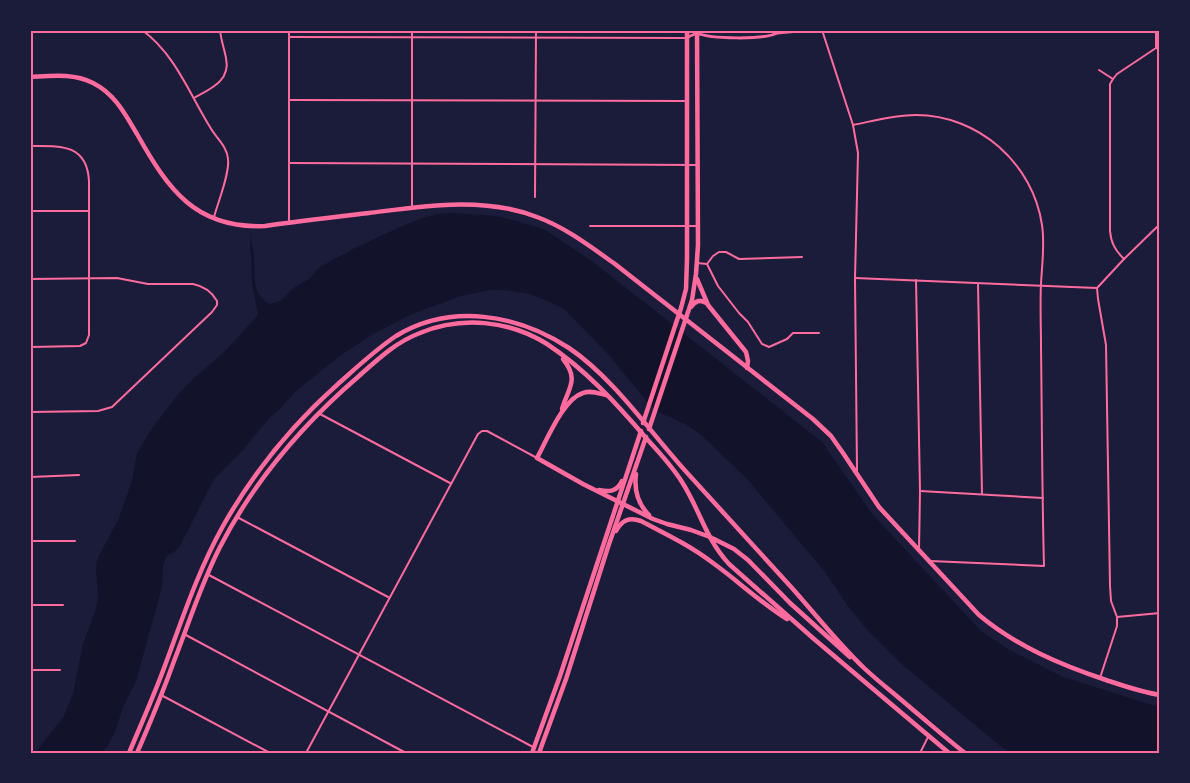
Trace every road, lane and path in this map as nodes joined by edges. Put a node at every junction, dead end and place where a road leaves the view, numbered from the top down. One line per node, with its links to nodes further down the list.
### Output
1 (142, 30): 22 (street)
2 (220, 30): 22 (street)
3 (289, 30): 14 (street)
4 (412, 30): 15 (street)
5 (536, 30): 16 (street)
6 (687, 30): 17 (main road)
7 (728, 30): 12 (street)
8 (753, 30): 13 (street)
9 (810, 30): 13 (street)
10 (822, 30): 27 (street)
11 (1156, 30): 18 (street)
12 (697, 32): 13 (street); 17 (street); 33 (main road)
13 (777, 33)
14 (289, 38): 15 (street); 23 (street)
15 (412, 38): 16 (street); 24 (street)
16 (536, 38): 17 (street); 25 (street)
17 (687, 38): 26 (main road)
18 (1158, 49): 21 (street)
19 (1099, 70): 21 (street)
20 (30, 77): 38 (main road)
21 (1113, 79): 47 (street)
22 (194, 98): 38 (street)
23 (289, 100): 24 (street); 29 (street)
24 (412, 101): 25 (street); 30 (street)
25 (536, 101): 26 (street); 31 (street)
26 (686, 101): 32 (main road)
27 (853, 125): 51 (street); 56 (street)
28 (30, 146): 37 (street)
29 (289, 164): 30 (street); 39 (street)
30 (412, 164): 31 (street); 35 (street)
31 (536, 164): 32 (street); 34 (street)
32 (686, 165): 33 (street); 42 (main road)
33 (697, 165): 43 (main road)
34 (536, 196)
35 (412, 207): 39 (main road); 63 (main road)
36 (30, 211): 37 (street)
37 (89, 211): 53 (street)
38 (213, 219): 39 (main road)
39 (289, 223)
40 (1160, 224): 44 (street)
41 (590, 226): 42 (street)
42 (687, 226): 43 (street); 68 (main road)
43 (698, 226): 48 (main road)
44 (1155, 230): 45 (street); 47 (street)
45 (1160, 233)
46 (802, 257): 49 (street)
47 (1124, 259): 57 (street)
48 (697, 263): 49 (street); 50 (main road)
49 (707, 264): 60 (street)
50 (696, 274): 58 (main road); 59 (main road)
51 (855, 278): 54 (street); 71 (street)
52 (30, 279): 53 (street)
53 (89, 279): 61 (street); 65 (street)
54 (916, 280): 55 (street); 76 (street)
55 (978, 283): 56 (street); 77 (street)
56 (1041, 285): 57 (street); 78 (street)
57 (1097, 288): 93 (street)
58 (708, 305): 59 (main road); 63 (main road)
59 (688, 313): 70 (main road)
60 (819, 333)
61 (30, 347)
62 (556, 351): 64 (main road); 66 (main road); 67 (main road)
63 (747, 368): 71 (main road)
64 (608, 396): 67 (main road); 94 (main road)
65 (30, 412)
66 (318, 413): 74 (street); 81 (main road)
67 (560, 415): 69 (main road)
68 (633, 454): 75 (main road); 79 (main road)
69 (537, 458): 74 (street); 75 (main road)
70 (639, 459): 80 (main road); 82 (main road)
71 (857, 473): 86 (main road)
72 (79, 476): 73 (street)
73 (30, 477)
74 (450, 483): 89 (street)
75 (592, 489): 79 (main road)
76 (920, 491): 77 (street); 86 (street)
77 (982, 494): 78 (street)
78 (1042, 498): 87 (street)
79 (617, 502): 80 (main road); 85 (main road)
80 (623, 505): 82 (main road); 85 (main road)
81 (237, 517): 88 (main road); 89 (street)
82 (653, 519): 97 (main road)
83 (30, 541): 84 (street)
84 (75, 541)
85 (605, 546): 94 (main road); 105 (main road); 106 (main road)
86 (919, 550): 87 (main road)
87 (930, 561): 100 (main road)
88 (207, 574): 95 (main road); 96 (street)
89 (389, 598): 96 (street)
90 (30, 605): 91 (street)
91 (63, 605)
92 (1160, 613): 93 (street)
93 (1117, 617): 100 (street)
94 (800, 626): 104 (main road)
95 (184, 634): 102 (main road); 103 (street)
96 (359, 654): 103 (street); 105 (street)
97 (864, 668): 107 (main road); 114 (main road)
98 (30, 670): 99 (street)
99 (60, 670)
100 (1100, 678): 101 (main road)
101 (1160, 694)
102 (161, 695): 108 (main road); 109 (street)
103 (328, 711): 110 (street); 111 (street)
104 (929, 736): 112 (street); 113 (main road)
105 (533, 750): 106 (street)
106 (540, 752)
107 (129, 753)
108 (137, 753)
109 (270, 753)
110 (306, 753)
111 (406, 753)
112 (920, 753)
113 (949, 753)
114 (965, 753)

